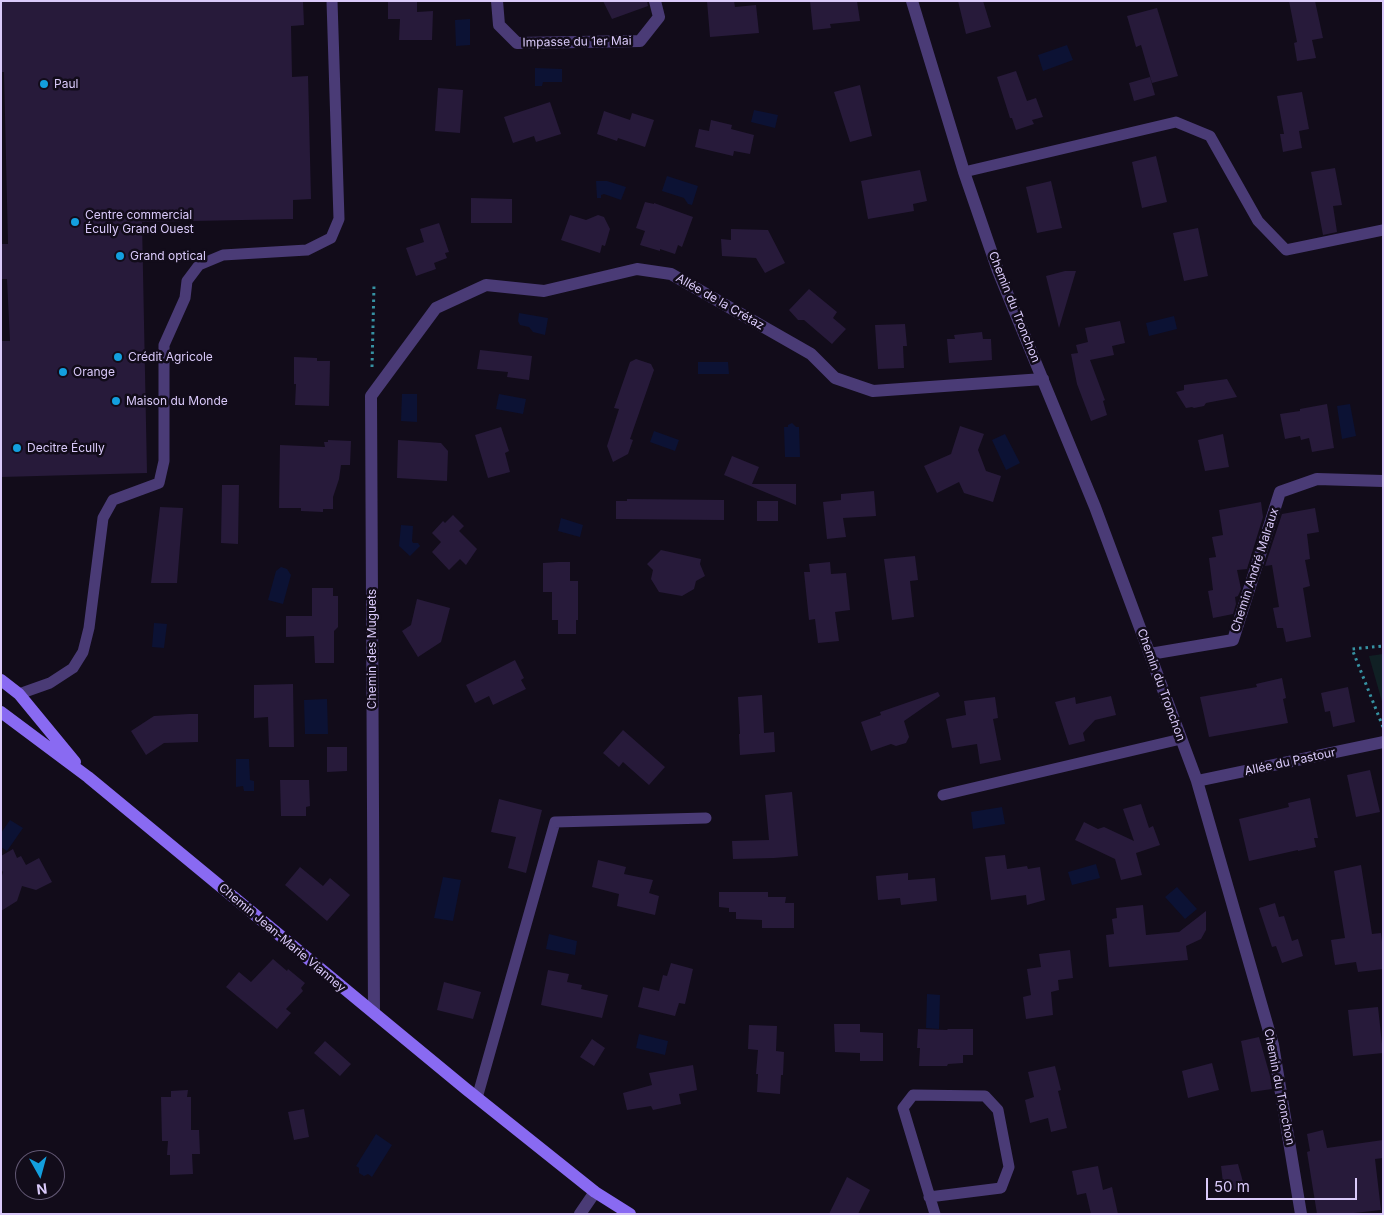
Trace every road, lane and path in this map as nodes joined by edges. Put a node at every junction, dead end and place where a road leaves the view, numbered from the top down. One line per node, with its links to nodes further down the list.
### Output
1 (332, 1): 15 (lane)
2 (498, 1): 3 (street, Impasse du 1er Mai)
3 (655, 1)
4 (912, 1): 5 (street, Chemin du Tronchon)
5 (964, 172): 6 (lane); 9 (street, Chemin du Tronchon)
6 (1383, 230)
7 (374, 285): 8 (path)
8 (372, 368)
9 (1043, 379): 10 (street, Allée de la Crétaz); 13 (street, Chemin du Tronchon)
10 (371, 396): 24 (street, Chemin des Muguets)
11 (1383, 481): 13 (street, Chemin André Malraux)
12 (1383, 646): 17 (path)
13 (1150, 654): 18 (street, Chemin du Tronchon)
14 (1, 680): 15 (street, Chemin Jean-Marie Vianney)
15 (19, 694): 20 (street, Chemin Jean-Marie Vianney)
16 (1, 712): 20 (street, Chemin Jean-Marie Vianney)
17 (1383, 728)
18 (1181, 739): 21 (street, Chemin du Tronchon); 22 (lane)
19 (1383, 742): 21 (street, Allée du Pastour)
20 (88, 777): 24 (street, Chemin Jean-Marie Vianney)
21 (1197, 781): 31 (street, Chemin du Tronchon)
22 (943, 794)
23 (706, 818): 25 (lane)
24 (374, 1013): 25 (street, Chemin Jean-Marie Vianney)
25 (477, 1098): 26 (street, Chemin Jean-Marie Vianney)
26 (595, 1192): 28 (street); 29 (street, Chemin Jean-Marie Vianney)
27 (929, 1197): 27 (lane); 30 (lane)
28 (580, 1214)
29 (630, 1214)
30 (935, 1214)
31 (1301, 1214)

